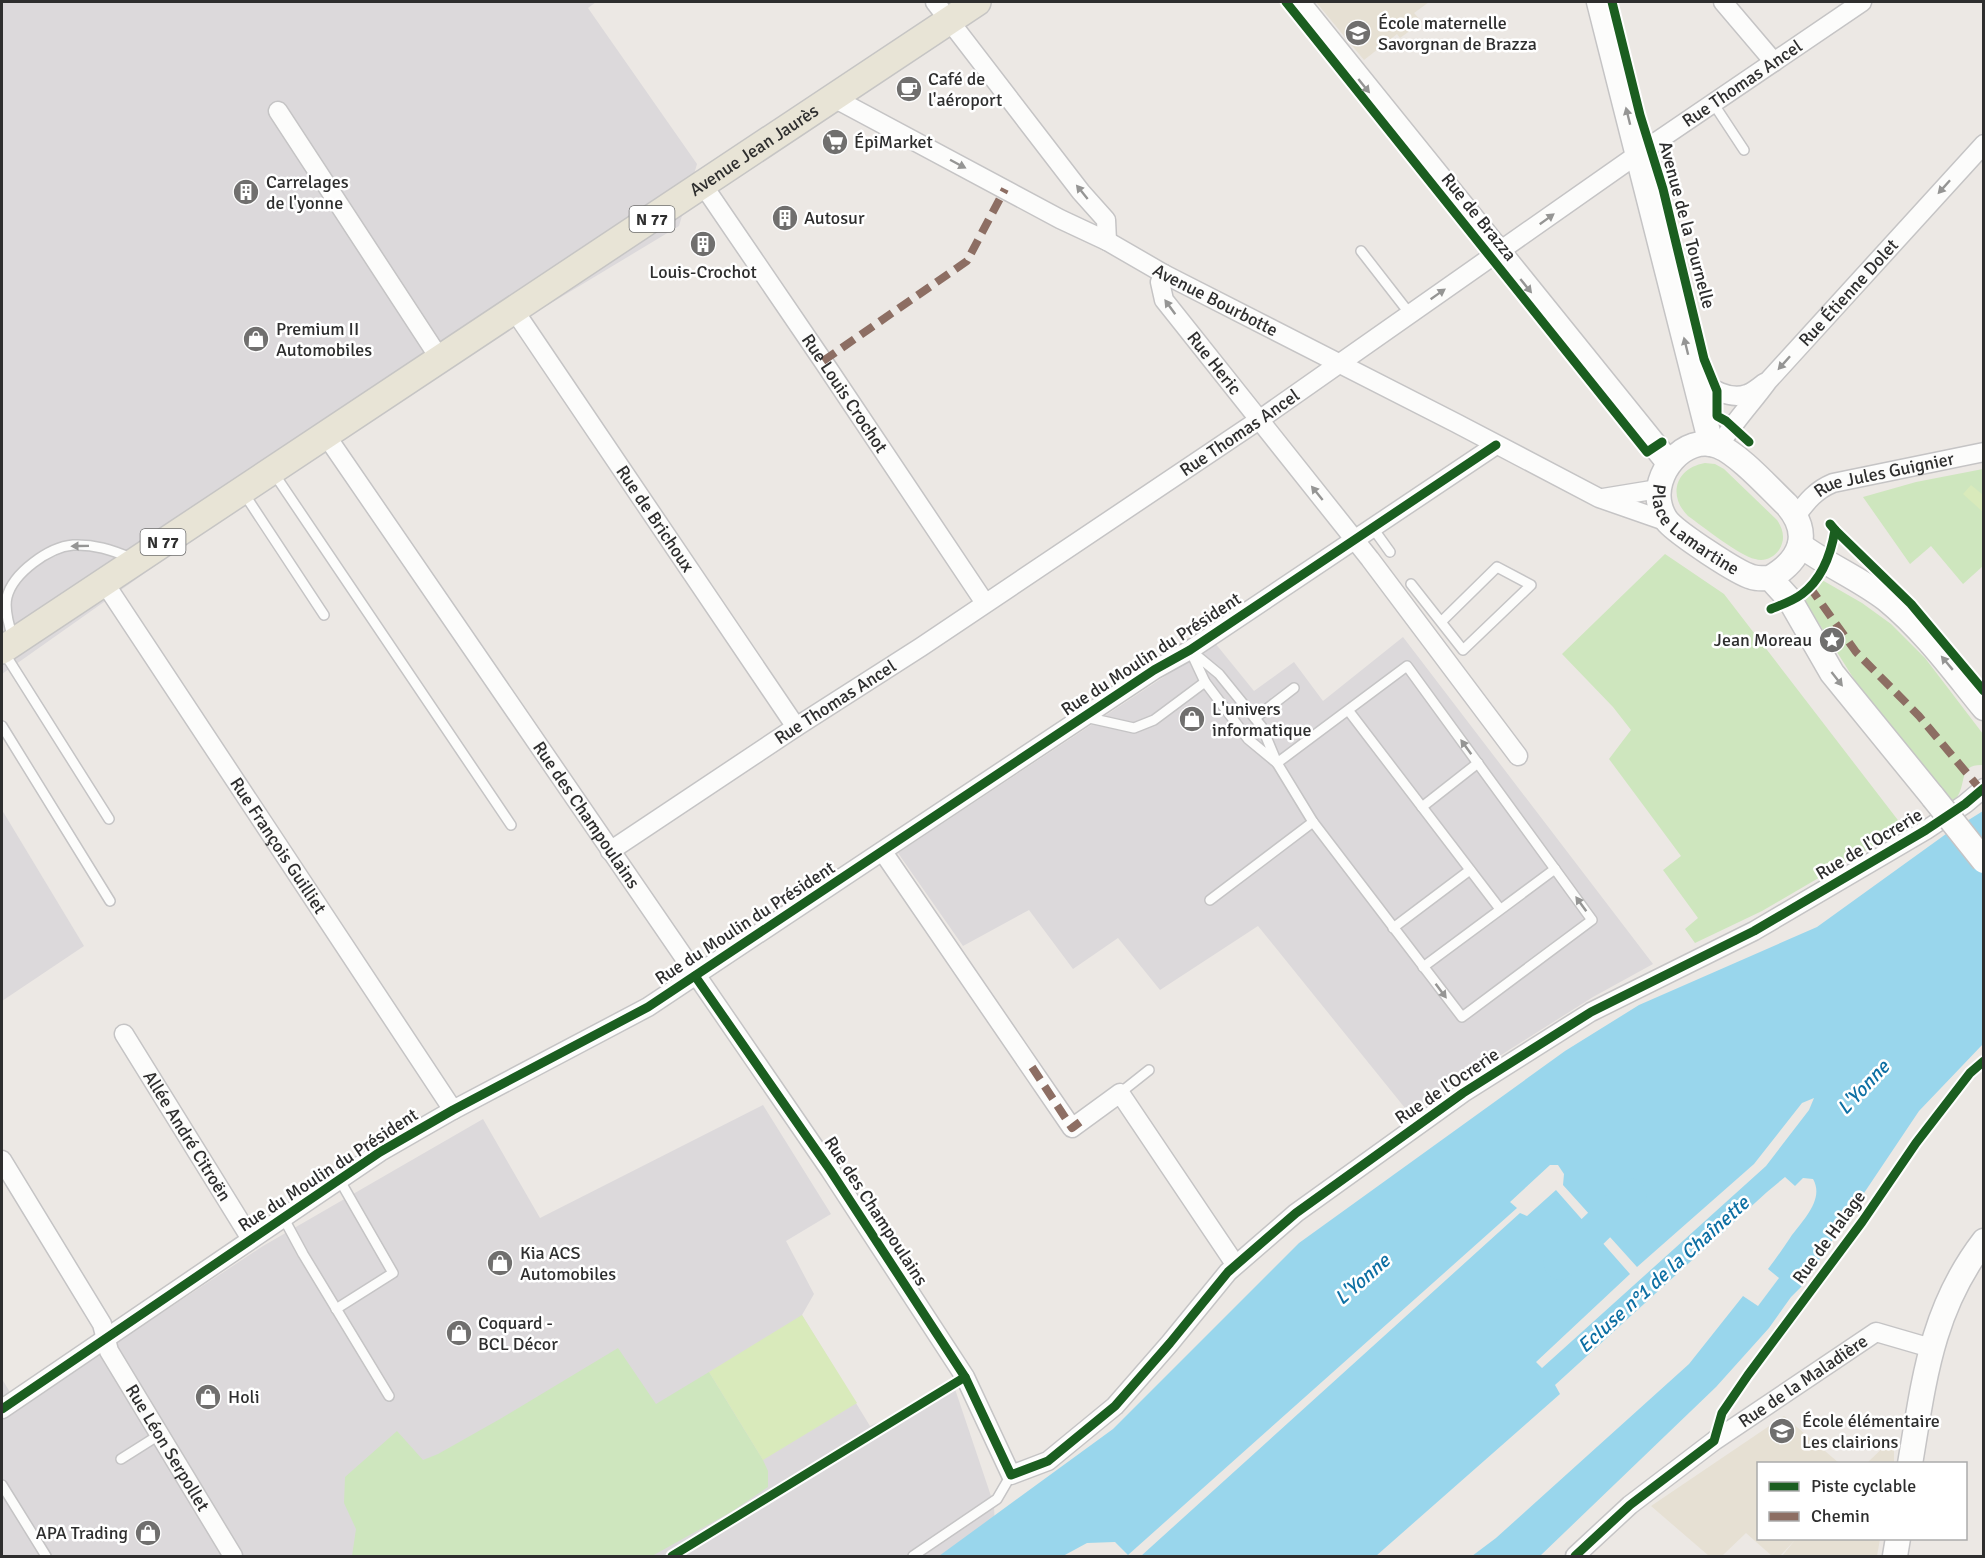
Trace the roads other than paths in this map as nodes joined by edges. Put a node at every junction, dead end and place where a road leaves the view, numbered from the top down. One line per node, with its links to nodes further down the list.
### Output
1 (978, 2): 6 (main road, Avenue Jean Jaurès / N 77)
2 (1297, 2): 17 (main road, Rue de Brazza, one-way to 17)
3 (1599, 2): 13 (main road, Avenue de la Tournelle, one-way to 3)
4 (1723, 2): 7 (street)
5 (1862, 2): 7 (street, Rue Thomas Ancel)
6 (943, 11): 8 (main road, Avenue Jean Jaurès / N 77); 15 (street, one-way to 6)
7 (1774, 62): 9 (street, Rue Thomas Ancel)
8 (832, 97): 14 (main road, Avenue Jean Jaurès / N 77); 15 (street, Avenue Bourbotte, one-way to 15)
9 (1713, 103): 12 (lane); 13 (street, Rue Thomas Ancel)
10 (278, 111): 21 (street)
11 (1983, 144): 24 (street, Rue Étienne Dolet, one-way to 24)
12 (1744, 150)
13 (1638, 155): 17 (street, Rue Thomas Ancel, one-way to 13); 23 (main road, Avenue de la Tournelle, one-way to 13)
14 (703, 185): 19 (main road, Avenue Jean Jaurès / N 77); 45 (street, Rue Louis Crochot)
15 (1107, 241): 18 (street, Avenue Bourbotte)
16 (1361, 251): 20 (lane)
17 (1499, 253): 20 (street, Rue Thomas Ancel, one-way to 17); 30 (main road, Rue de Brazza, one-way to 30)
18 (1164, 274): 22 (street, Avenue Bourbotte); 25 (street, Rue Heric, one-way to 18)
19 (514, 310): 21 (main road, Avenue Jean Jaurès / N 77); 57 (street, Rue de Brichoux)
20 (1410, 314): 22 (street, Rue Thomas Ancel)
21 (440, 359): 26 (main road, Avenue Jean Jaurès / N 77)
22 (1338, 364): 25 (street, Rue Thomas Ancel); 27 (street, Avenue Bourbotte)
23 (1694, 377): 24 (street); 28 (main road, Avenue de la Tournelle)
24 (1768, 381): 28 (street, Rue Étienne Dolet)
25 (1259, 420): 38 (street, Rue Heric, one-way to 25); 45 (street, Rue Thomas Ancel)
26 (325, 434): 31 (main road, N 77); 66 (street, Rue des Champoulains)
27 (1496, 445): 34 (street, Avenue Bourbotte); 37 (street, Rue du Moulin du Président)
28 (1715, 445): 30 (main road, Place Lamartine); 35 (main road)
29 (1983, 452): 35 (street, Rue Jules Guignier)
30 (1669, 463): 32 (main road, Place Lamartine)
31 (272, 470): 33 (main road, N 77); 65 (lane)
32 (1658, 489): 34 (street); 36 (main road, Place Lamartine)
33 (242, 490): 41 (main road, N 77); 46 (lane)
34 (1599, 498): 36 (street, Avenue Bourbotte)
35 (1796, 516): 39 (main road)
36 (1668, 522): 42 (main road, Place Lamartine)
37 (1372, 527): 38 (street, Rue du Moulin du Président); 40 (lane)
38 (1354, 538): 49 (street, Rue du Moulin du Président); 58 (street, Rue Heric)
39 (1800, 545): 42 (main road, Place Lamartine); 52 (main road, one-way to 39)
40 (1390, 552)
41 (136, 560): 43 (main road, N 77); 48 (lane, one-way to 48)
42 (1770, 578): 68 (main road, Place Lamartine, one-way to 68, bridge)
43 (104, 582): 48 (main road, N 77); 81 (street, Rue François Guilliet)
44 (1411, 584): 47 (lane)
45 (985, 603): 57 (street, Rue Thomas Ancel)
46 (324, 615)
47 (1441, 622): 47 (lane)
48 (6, 647): 63 (lane)
49 (1191, 650): 50 (lane); 54 (street, Rue du Moulin du Président); 55 (lane)
50 (1205, 682): 54 (lane); 59 (lane)
51 (1294, 688): 55 (lane)
52 (1983, 708)
53 (1348, 710): 59 (lane); 60 (lane, one-way to 53); 62 (lane)
54 (1084, 717): 67 (street, Rue du Moulin du Président)
55 (1255, 718): 59 (lane)
56 (2, 726): 72 (lane)
57 (796, 727): 66 (street, Rue Thomas Ancel)
58 (1518, 756)
59 (1277, 763): 64 (lane)
60 (1478, 763): 62 (lane); 69 (lane)
61 (1983, 788): 87 (street, Rue de l'Ocrerie)
62 (1422, 807): 70 (lane)
63 (109, 819)
64 (1313, 822): 71 (lane); 74 (lane)
65 (511, 825)
66 (610, 851): 76 (street, Rue des Champoulains)
67 (883, 852): 76 (street, Rue du Moulin du Président); 80 (street)
68 (1983, 861)
69 (1555, 868): 73 (lane); 75 (lane, one-way to 69)
70 (1470, 870): 73 (lane); 74 (lane)
71 (1210, 900)
72 (110, 901)
73 (1500, 909): 75 (lane)
74 (1393, 928): 75 (lane)
75 (1423, 967)
76 (695, 976): 81 (street, Rue du Moulin du Président); 97 (street, Rue des Champoulains)
77 (124, 1034): 85 (street, Allée André Citroën)
78 (1983, 1060): 94 (lane, Rue de Halage)
79 (1149, 1070): 80 (lane)
80 (1120, 1093): 87 (street)
81 (453, 1110): 83 (street, Rue du Moulin du Président)
82 (2, 1160): 89 (street, Rue Léon Serpollet)
83 (339, 1179): 84 (street, Rue du Moulin du Président); 88 (lane)
84 (283, 1217): 85 (street, Rue du Moulin du Président); 88 (lane)
85 (250, 1239): 89 (street, Rue du Moulin du Président)
86 (1983, 1241): 90 (main road)
87 (1235, 1264): 97 (street, Rue de l'Ocrerie)
88 (336, 1309): 91 (lane)
89 (105, 1338): 92 (street, Rue du Moulin du Président); 93 (street, Rue Léon Serpollet)
90 (1931, 1348): 94 (street, Rue de la Maladière); 96 (main road)
91 (389, 1396)
92 (2, 1409)
93 (159, 1435): 95 (lane); 100 (street, Rue Léon Serpollet)
94 (1714, 1441): 103 (street, Rue de la Maladière)
95 (121, 1460)
96 (1910, 1462)
97 (1011, 1475): 102 (lane)
98 (2, 1485): 101 (lane)
99 (1898, 1540): 104 (main road)
100 (233, 1556)
101 (46, 1557)
102 (913, 1557)
103 (1575, 1557)
104 (1895, 1557)

